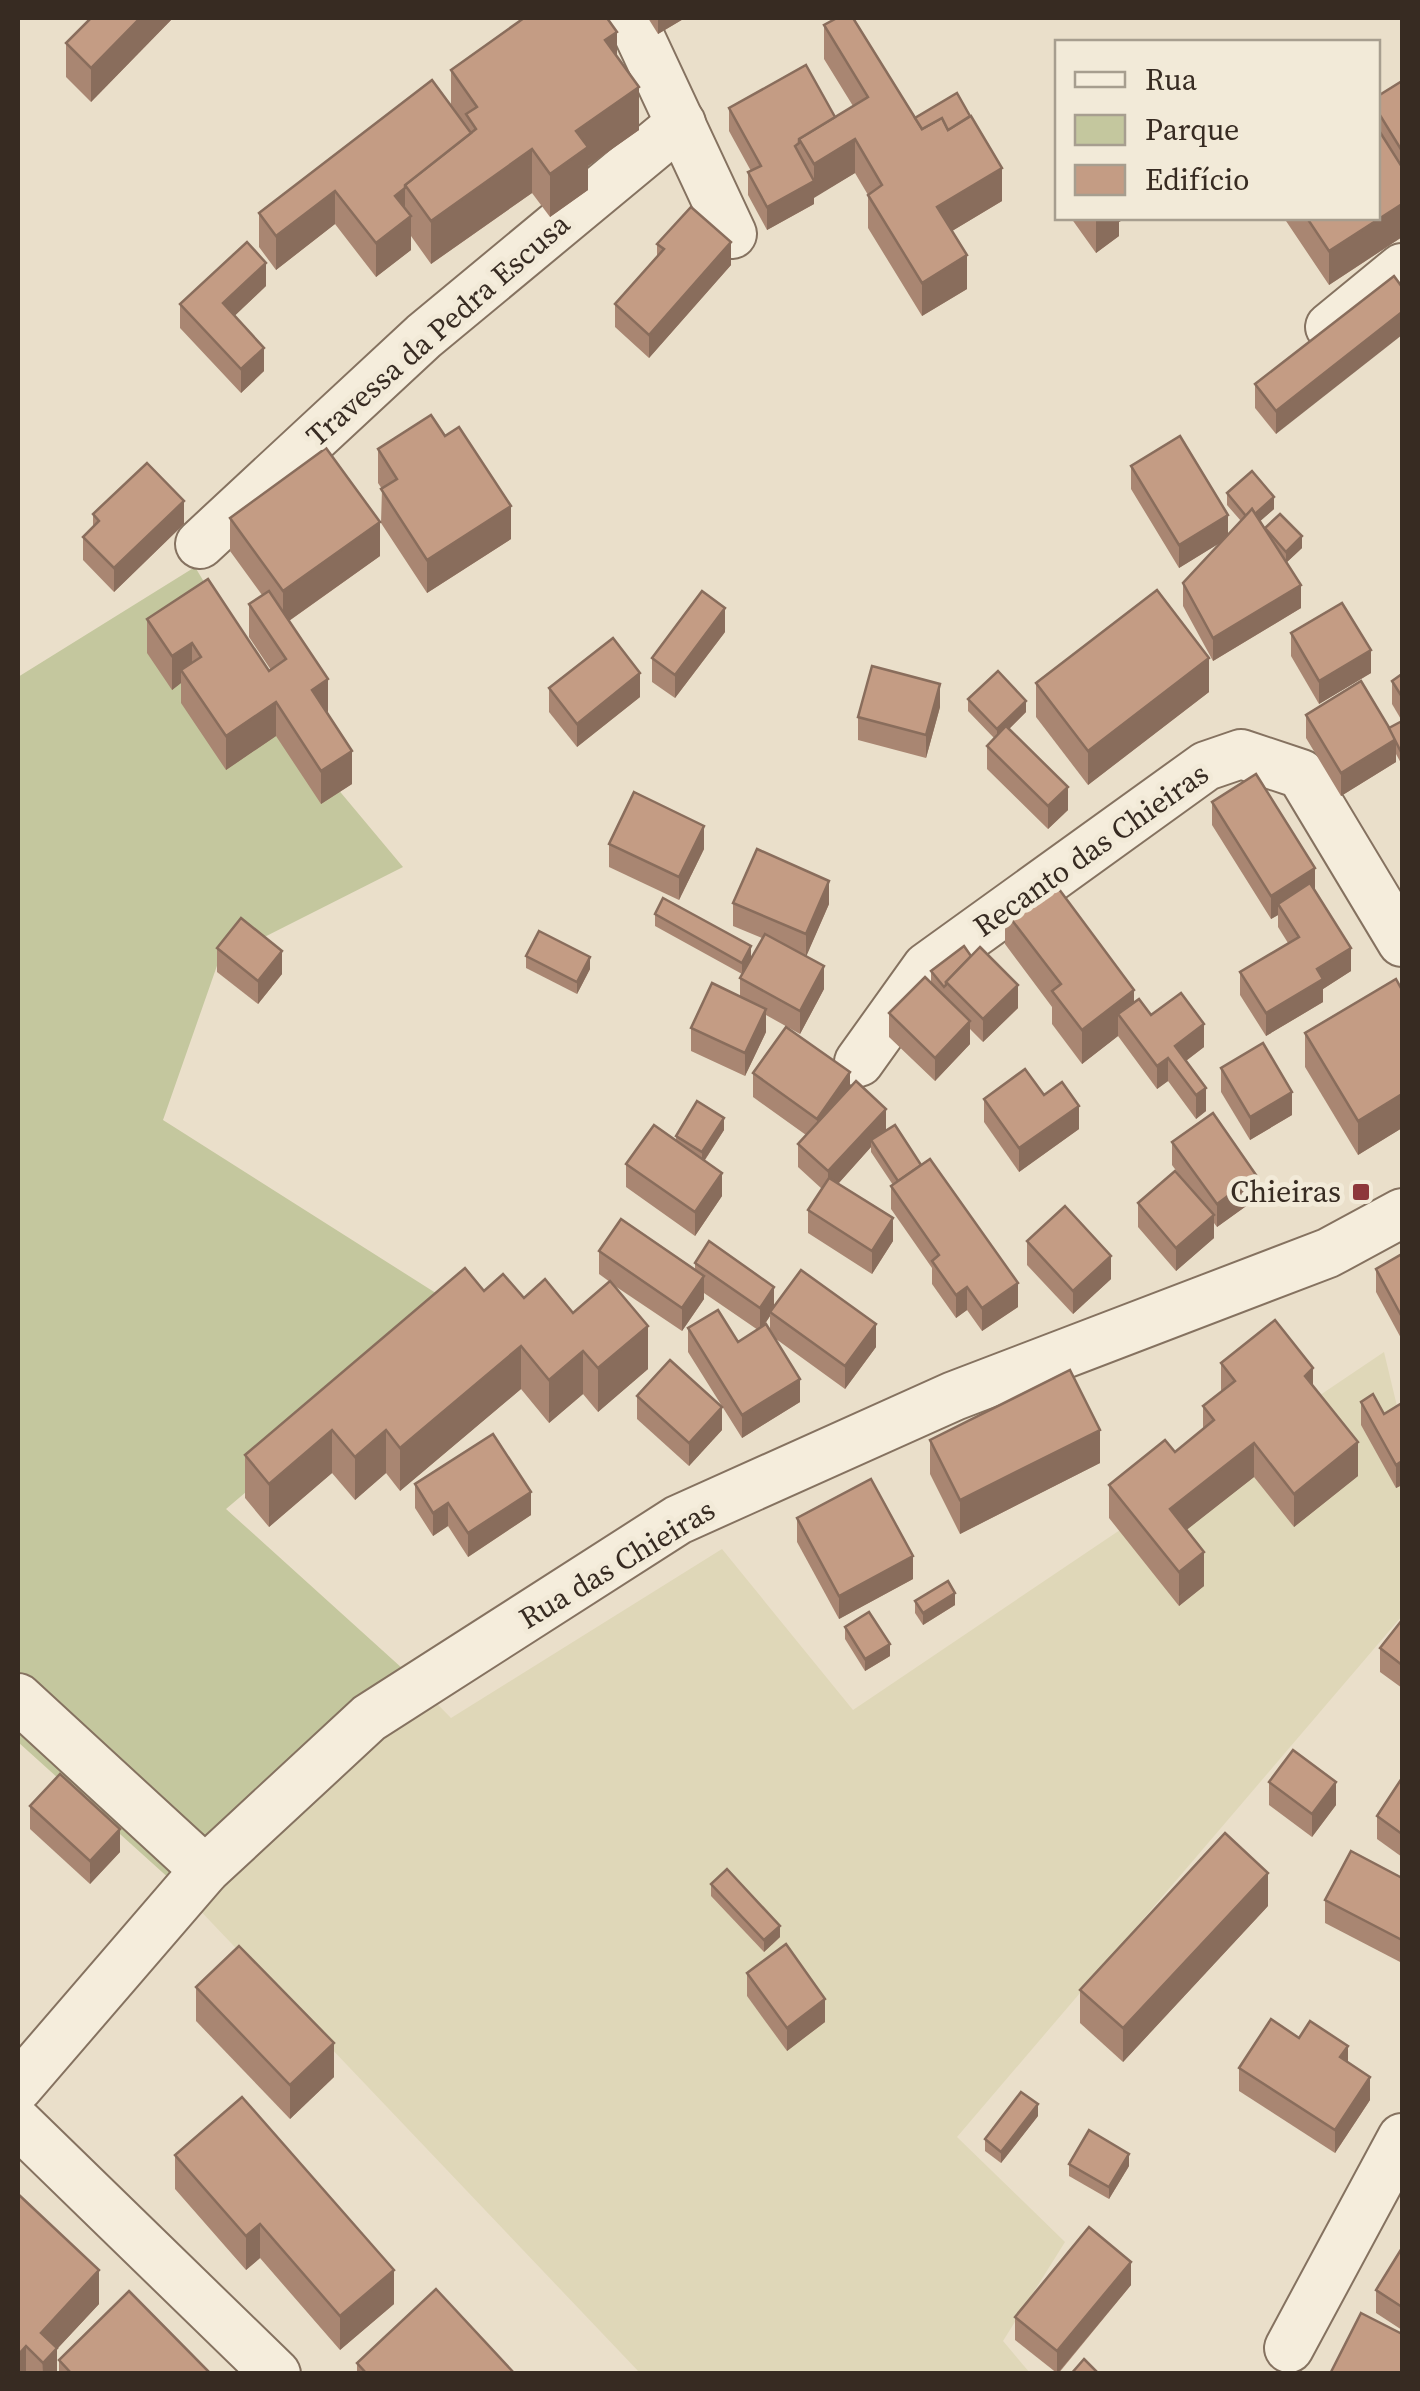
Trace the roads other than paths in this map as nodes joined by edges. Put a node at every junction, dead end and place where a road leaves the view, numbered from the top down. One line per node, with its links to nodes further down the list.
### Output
1 (630, 18): 2 (street)
2 (681, 123): 3 (street); 6 (street, Travessa da Pedra Escusa)
3 (732, 234)
4 (1402, 268): 5 (street)
5 (1330, 327)
6 (200, 544)
7 (1402, 942): 8 (street, Recanto das Chieiras)
8 (859, 1062)
9 (1402, 1214): 11 (street, Rua das Chieiras)
10 (18, 1698): 11 (street)
11 (205, 1870): 12 (street, Rua das Chieiras)
12 (18, 2087)
13 (18, 2122): 16 (street)
14 (1402, 2138): 15 (street)
15 (1289, 2348)
16 (276, 2374)

